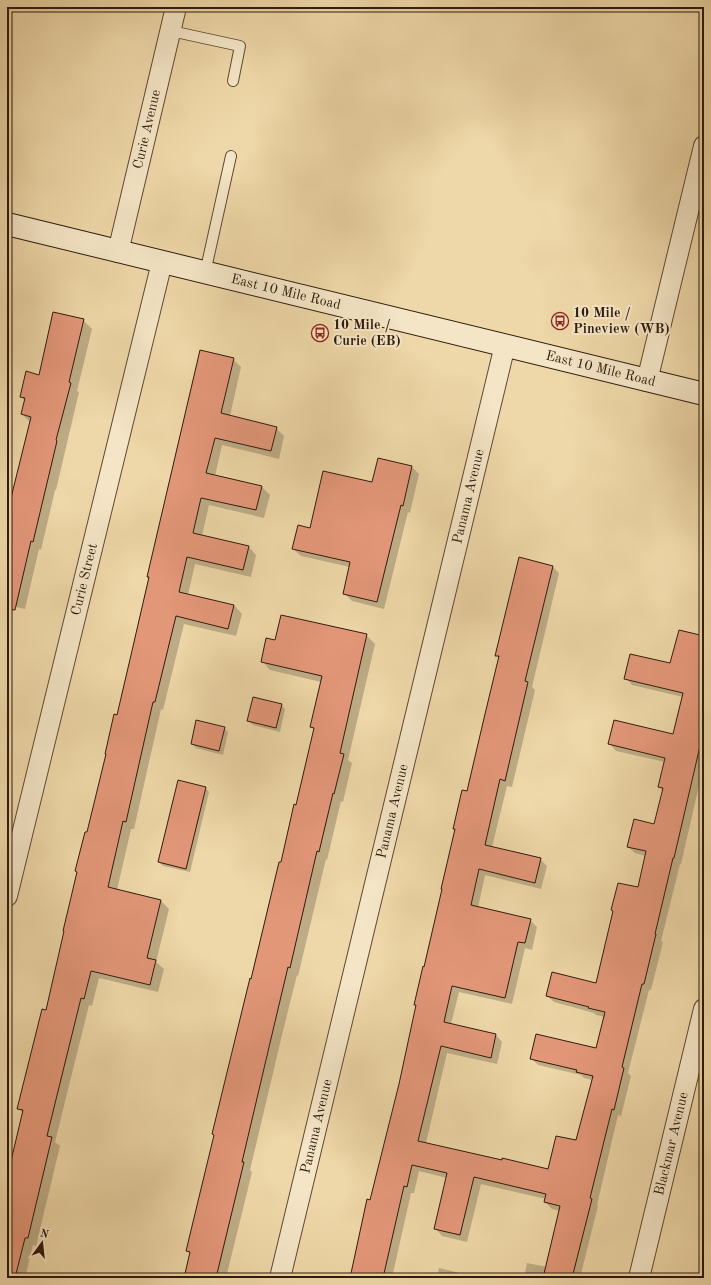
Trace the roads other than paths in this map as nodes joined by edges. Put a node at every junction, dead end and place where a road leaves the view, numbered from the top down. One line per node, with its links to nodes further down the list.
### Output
1 (176, 7): 2 (street, Curie Avenue)
2 (171, 31): 3 (lane); 7 (street, Curie Avenue)
3 (233, 81)
4 (704, 146): 11 (street)
5 (231, 156): 9 (lane)
6 (7, 224): 7 (main road, East 10 Mile Road)
7 (118, 252): 8 (main road, East 10 Mile Road)
8 (162, 262): 9 (main road, East 10 Mile Road); 13 (street, Curie Street)
9 (206, 272): 10 (main road, East 10 Mile Road)
10 (505, 345): 11 (main road, East 10 Mile Road); 15 (street, Panama Avenue)
11 (647, 381): 12 (main road, East 10 Mile Road)
12 (704, 394)
13 (7, 896)
14 (704, 1009): 16 (street, Blackmar Avenue)
15 (280, 1278)
16 (639, 1278)

